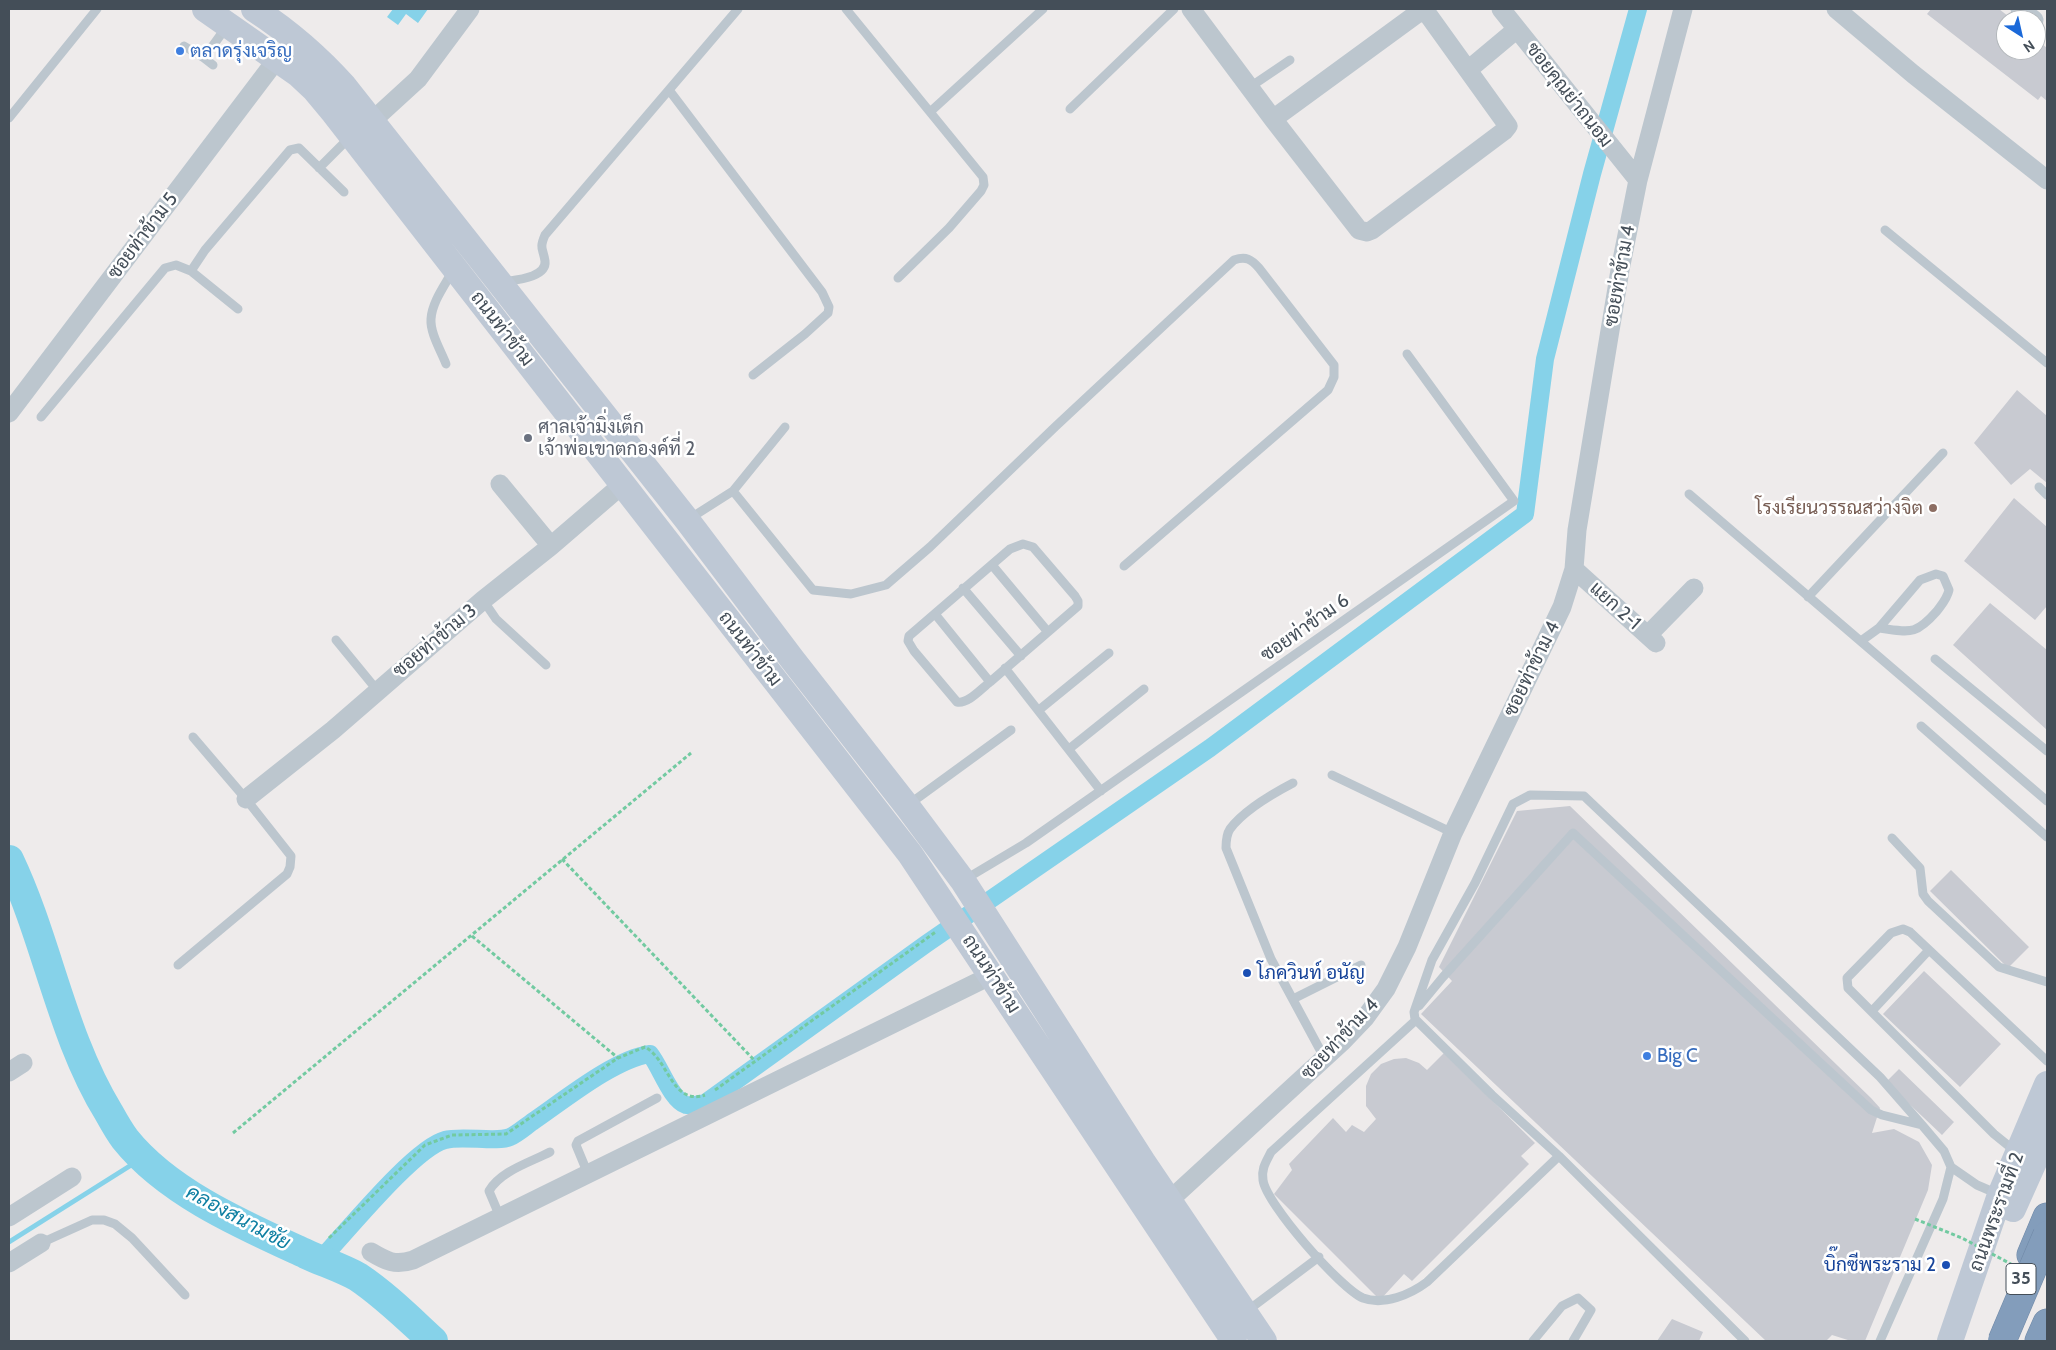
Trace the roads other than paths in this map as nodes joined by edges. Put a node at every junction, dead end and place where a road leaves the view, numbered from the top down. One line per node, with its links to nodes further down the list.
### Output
1 (97, 9): 25 (lane)
2 (205, 9): 13 (street, ถนนท่าข้าม)
3 (254, 9): 27 (street, ถนนท่าข้าม)
4 (470, 9): 27 (street)
5 (738, 9): 22 (lane)
6 (846, 9): 24 (lane)
7 (1043, 9): 24 (lane)
8 (1174, 9): 23 (lane)
9 (1501, 9): 14 (street, ซอยคุณย่าถนอม)
10 (1683, 9): 29 (street, ซอยท่าข้าม 4)
11 (1836, 9): 30 (street)
12 (1195, 11): 21 (street)
13 (229, 24): 16 (lane); 17 (street, ถนนท่าข้าม)
14 (1518, 29): 20 (street); 29 (street, ซอยคุณย่าถนอม)
15 (184, 46): 16 (lane)
16 (204, 58): 19 (lane)
17 (277, 59): 27 (street, ถนนท่าข้าม); 42 (street, ซอยท่าข้าม 5)
18 (1290, 60): 21 (lane)
19 (213, 65)
20 (1468, 70): 26 (street); 26 (street)
21 (1250, 87): 26 (street)
22 (669, 90): 36 (lane); 41 (lane)
23 (1070, 109)
24 (930, 112): 35 (lane)
25 (9, 118)
26 (1273, 119)
27 (362, 129): 28 (lane); 33 (street, ถนนท่าข้าม); 36 (street, ถนนท่าข้าม)
28 (319, 168): 31 (lane); 34 (lane)
29 (1638, 180): 56 (street, ซอยท่าข้าม 4)
30 (2047, 180)
31 (344, 192)
32 (1885, 230): 39 (lane)
33 (454, 269): 40 (lane); 47 (street, ถนนท่าข้าม)
34 (191, 271): 37 (lane); 43 (lane)
35 (898, 278)
36 (499, 283): 52 (street, ถนนท่าข้าม)
37 (238, 309)
38 (1407, 354): 82 (lane, ซอยท่าข้าม 6)
39 (2047, 363)
40 (446, 364)
41 (752, 375)
42 (9, 413)
43 (41, 417)
44 (784, 427): 49 (lane)
45 (1942, 453): 59 (lane)
46 (500, 484): 53 (street)
47 (623, 484): 53 (street, ซอยท่าข้าม 3); 93 (street, ถนนท่าข้าม)
48 (2039, 487): 51 (lane)
49 (733, 491): 52 (lane); 55 (lane)
50 (1689, 494): 59 (lane)
51 (2047, 495)
52 (687, 520): 85 (street, ถนนท่าข้าม)
53 (551, 546): 60 (street, ซอยท่าข้าม 3)
54 (992, 565): 57 (lane); 63 (lane); 63 (lane)
55 (1124, 566)
56 (1574, 569): 58 (street, แยก 2-1); 86 (street, ซอยท่าข้าม 4)
57 (963, 588): 61 (lane); 67 (lane)
58 (1694, 588)
59 (1808, 596): 65 (lane)
60 (483, 600): 69 (lane); 73 (street, ซอยท่าข้าม 3)
61 (935, 614): 71 (lane); 71 (lane)
62 (1879, 628): 62 (lane); 65 (lane)
63 (1048, 632): 67 (lane)
64 (336, 640): 73 (lane)
65 (1861, 641): 84 (lane)
66 (1109, 653): 74 (lane)
67 (1020, 656): 70 (lane)
68 (1935, 659): 79 (lane)
69 (546, 665)
70 (1005, 668): 71 (lane); 74 (lane)
71 (990, 682)
72 (1144, 689): 78 (lane)
73 (377, 690): 83 (street, ซอยท่าข้าม 3)
74 (1039, 710): 78 (lane)
75 (1921, 726): 87 (lane)
76 (1011, 730): 85 (lane)
77 (193, 737): 83 (lane)
78 (1069, 749): 82 (lane)
79 (2047, 750)
80 (1332, 774): 86 (lane)
81 (1293, 783): 95 (lane)
82 (1100, 791): 89 (lane, ซอยท่าข้าม 6)
83 (246, 799): 91 (lane)
84 (2047, 801)
85 (907, 806): 89 (street, ถนนท่าข้าม)
86 (1453, 833): 98 (street, ซอยท่าข้าม 4)
87 (2047, 837)
88 (1892, 838): 94 (lane)
89 (966, 886): 111 (street, ถนนท่าข้าม)
90 (1929, 950): 96 (lane); 96 (lane); 99 (lane)
91 (178, 965)
92 (1361, 965): 95 (lane)
93 (992, 975): 108 (street); 111 (street, ถนนท่าข้าม)
94 (2047, 982)
95 (1293, 999): 98 (lane)
96 (1872, 1011): 105 (lane)
97 (1415, 1016): 102 (lane); 102 (lane); 106 (lane); 118 (lane)
98 (1324, 1059): 111 (street, ซอยท่าข้าม 4)
99 (2047, 1061)
100 (2047, 1084): 105 (street, ถนนพระรามที่ 2 / 35)
101 (657, 1098): 108 (lane)
102 (1922, 1125): 107 (lane)
103 (2047, 1133): 123 (street)
104 (550, 1152): 114 (lane)
105 (2017, 1153): 110 (street, ถนนพระรามที่ 2 / 35)
106 (1559, 1156): 118 (lane); 128 (lane)
107 (1951, 1166): 110 (lane); 129 (lane)
108 (588, 1174): 114 (street)
109 (72, 1177): 112 (street)
110 (2000, 1195): 123 (street, ถนนพระรามที่ 2 / 35)
111 (1160, 1209): 121 (street, ถนนท่าข้าม); 124 (street, ถนนท่าข้าม)
112 (9, 1217)
113 (2047, 1217): 130 (highway, 35)
114 (500, 1218): 117 (street)
115 (2047, 1235): 131 (highway, bridge)
116 (41, 1243): 119 (street); 120 (lane)
117 (371, 1252)
118 (1319, 1258): 121 (lane)
119 (9, 1263)
120 (185, 1295)
121 (1245, 1313): 125 (street, ถนนท่าข้าม)
122 (2047, 1323): 132 (highway)
123 (1953, 1334)
124 (1234, 1341)
125 (1264, 1341)
126 (1533, 1341): 127 (lane)
127 (1573, 1341)
128 (1745, 1341)
129 (1880, 1341)
130 (1994, 1341)
131 (2002, 1341)
132 (2039, 1341)

